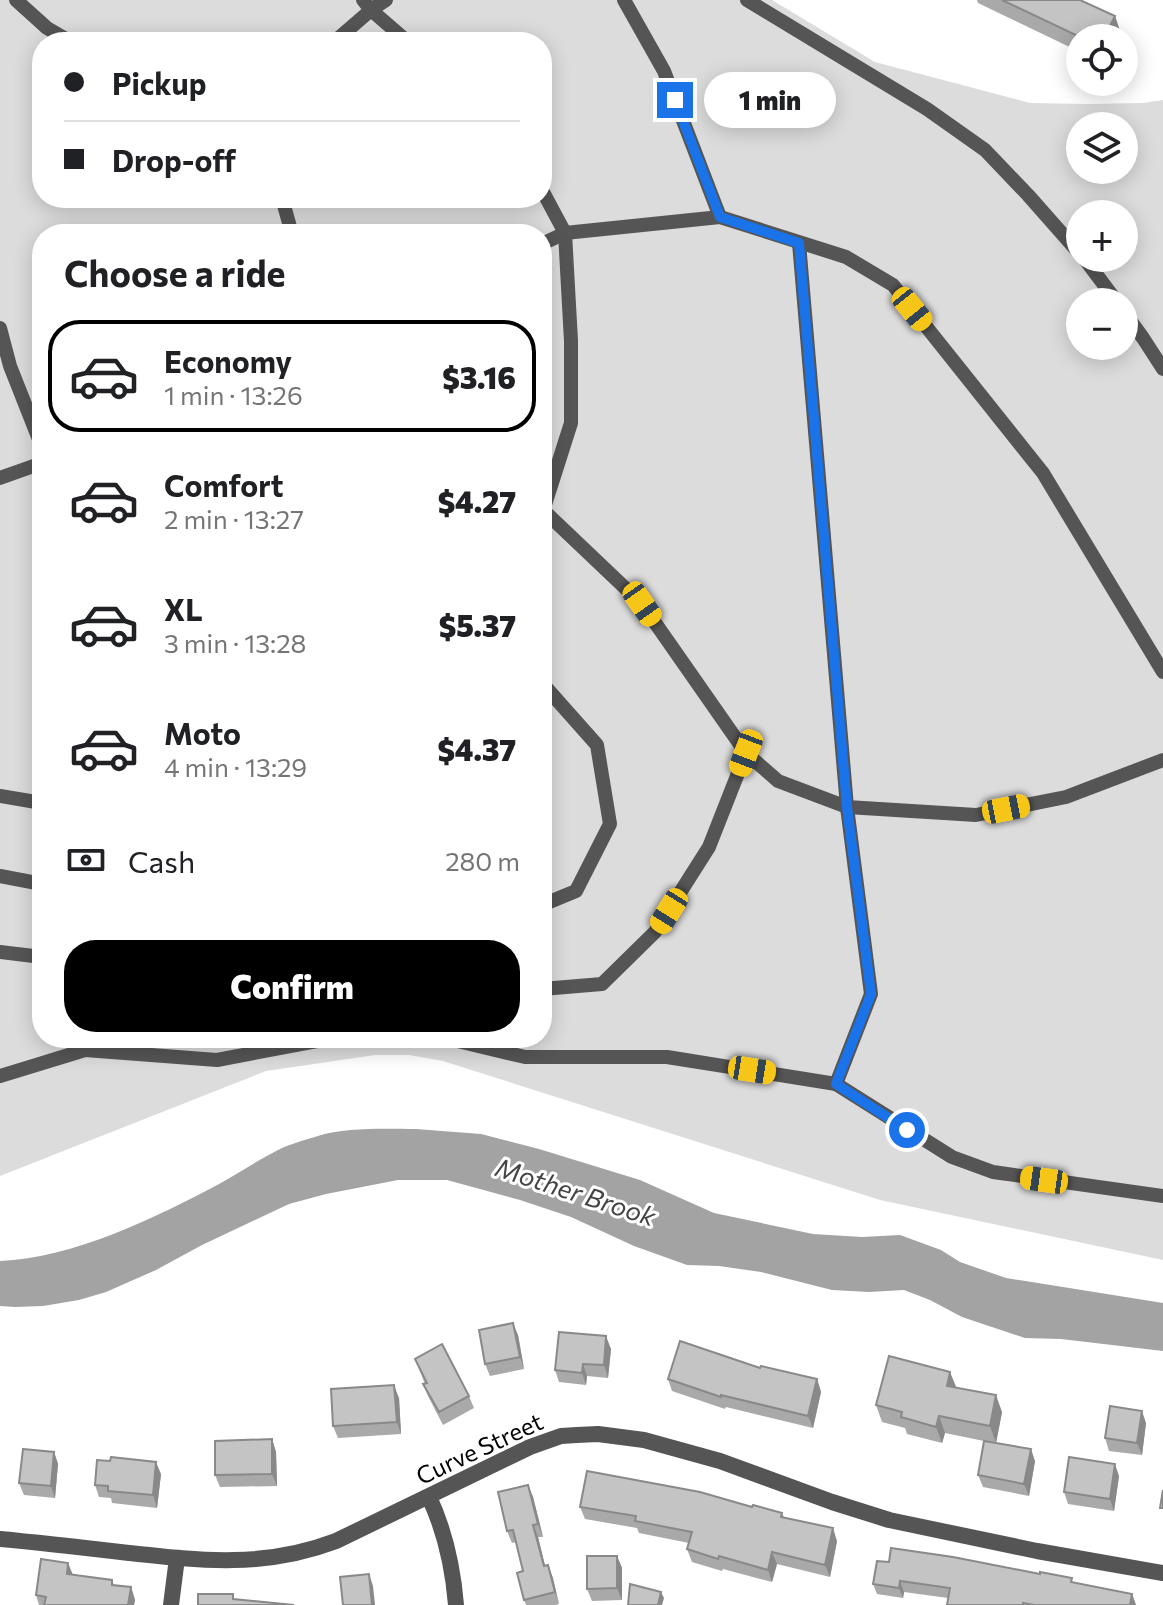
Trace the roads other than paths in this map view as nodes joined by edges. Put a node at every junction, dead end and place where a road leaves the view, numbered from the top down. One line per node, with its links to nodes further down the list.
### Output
1 (16, 0): 6 (lane)
2 (386, 0): 5 (lane)
3 (624, 0): 10 (lane)
4 (747, 0): 12 (lane)
5 (367, 5): 7 (lane); 8 (lane)
6 (54, 32)
7 (343, 32)
8 (397, 32)
9 (552, 208): 11 (lane)
10 (720, 217): 11 (lane); 14 (lane)
11 (565, 233): 13 (lane); 23 (lane)
12 (1066, 238)
13 (552, 239)
14 (799, 243): 25 (lane); 31 (lane)
15 (1094, 272): 16 (lane)
16 (1106, 288)
17 (0, 328): 20 (lane)
18 (1138, 332): 19 (lane)
19 (1163, 369)
20 (32, 422)
21 (32, 467): 22 (lane)
22 (0, 478)
23 (552, 481)
24 (552, 520): 27 (lane)
25 (1163, 672)
26 (552, 694): 34 (lane)
27 (746, 753): 31 (lane); 37 (lane)
28 (1163, 760): 31 (lane)
29 (0, 796): 30 (lane)
30 (32, 801)
31 (847, 807): 43 (lane)
32 (0, 876): 33 (lane)
33 (32, 882)
34 (552, 901)
35 (0, 952): 36 (lane)
36 (32, 956)
37 (552, 988)
38 (77, 1048): 42 (lane)
39 (120, 1048): 40 (lane)
40 (280, 1048)
41 (487, 1048): 43 (lane)
42 (0, 1076)
43 (836, 1084): 44 (lane)
44 (1163, 1196)
45 (429, 1497): 47 (street, Curve Street); 48 (street, Curve Street); 50 (street)
46 (0, 1539): 47 (street, Curve Street)
47 (177, 1558): 49 (street)
48 (1163, 1573)
49 (171, 1605)
50 (456, 1605)

